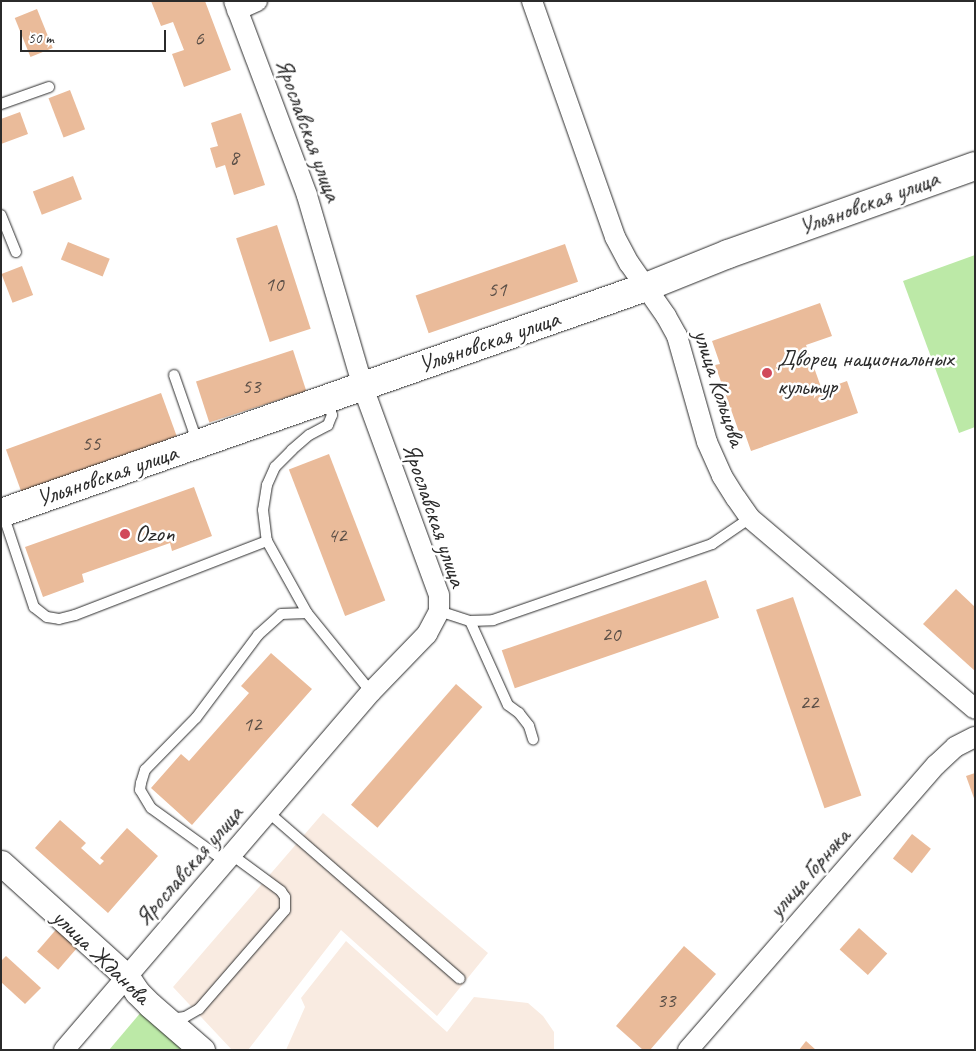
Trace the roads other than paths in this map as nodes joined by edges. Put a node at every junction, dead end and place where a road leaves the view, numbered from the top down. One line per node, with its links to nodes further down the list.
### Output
1 (257, 1): 3 (street)
2 (532, 1): 9 (street, улица Кольцова)
3 (236, 6): 11 (street, Ярославская улица)
4 (49, 87): 5 (lane)
5 (1, 104)
6 (975, 166): 9 (main road, Ульяновская улица)
7 (1, 215): 8 (lane)
8 (16, 252)
9 (646, 287): 11 (main road, Ульяновская улица); 15 (street, улица Кольцова)
10 (174, 375): 13 (lane)
11 (363, 387): 12 (main road, Ульяновская улица); 17 (street, Ярославская улица)
12 (327, 399): 13 (main road, Ульяновская улица); 16 (lane)
13 (198, 445): 14 (main road, Ульяновская улица)
14 (2, 513): 16 (lane)
15 (750, 518): 19 (lane); 21 (street, улица Кольцова)
16 (267, 541): 18 (lane)
17 (440, 611): 19 (lane); 20 (street, Ярославская улица)
18 (307, 613): 20 (lane); 25 (lane)
19 (470, 621): 23 (lane)
20 (372, 692): 24 (street, Ярославская улица)
21 (975, 709)
22 (975, 737): 32 (street, улица Горняка)
23 (533, 739)
24 (268, 812): 25 (street, Ярославская улица); 28 (lane)
25 (229, 858): 27 (street, Ярославская улица); 29 (lane)
26 (1, 863): 27 (street, улица Жданова)
27 (127, 976): 29 (street, улица Жданова); 30 (street, Ярославская улица)
28 (460, 979)
29 (167, 1020): 31 (street, улица Жданова)
30 (64, 1050)
31 (202, 1050)
32 (688, 1050)

